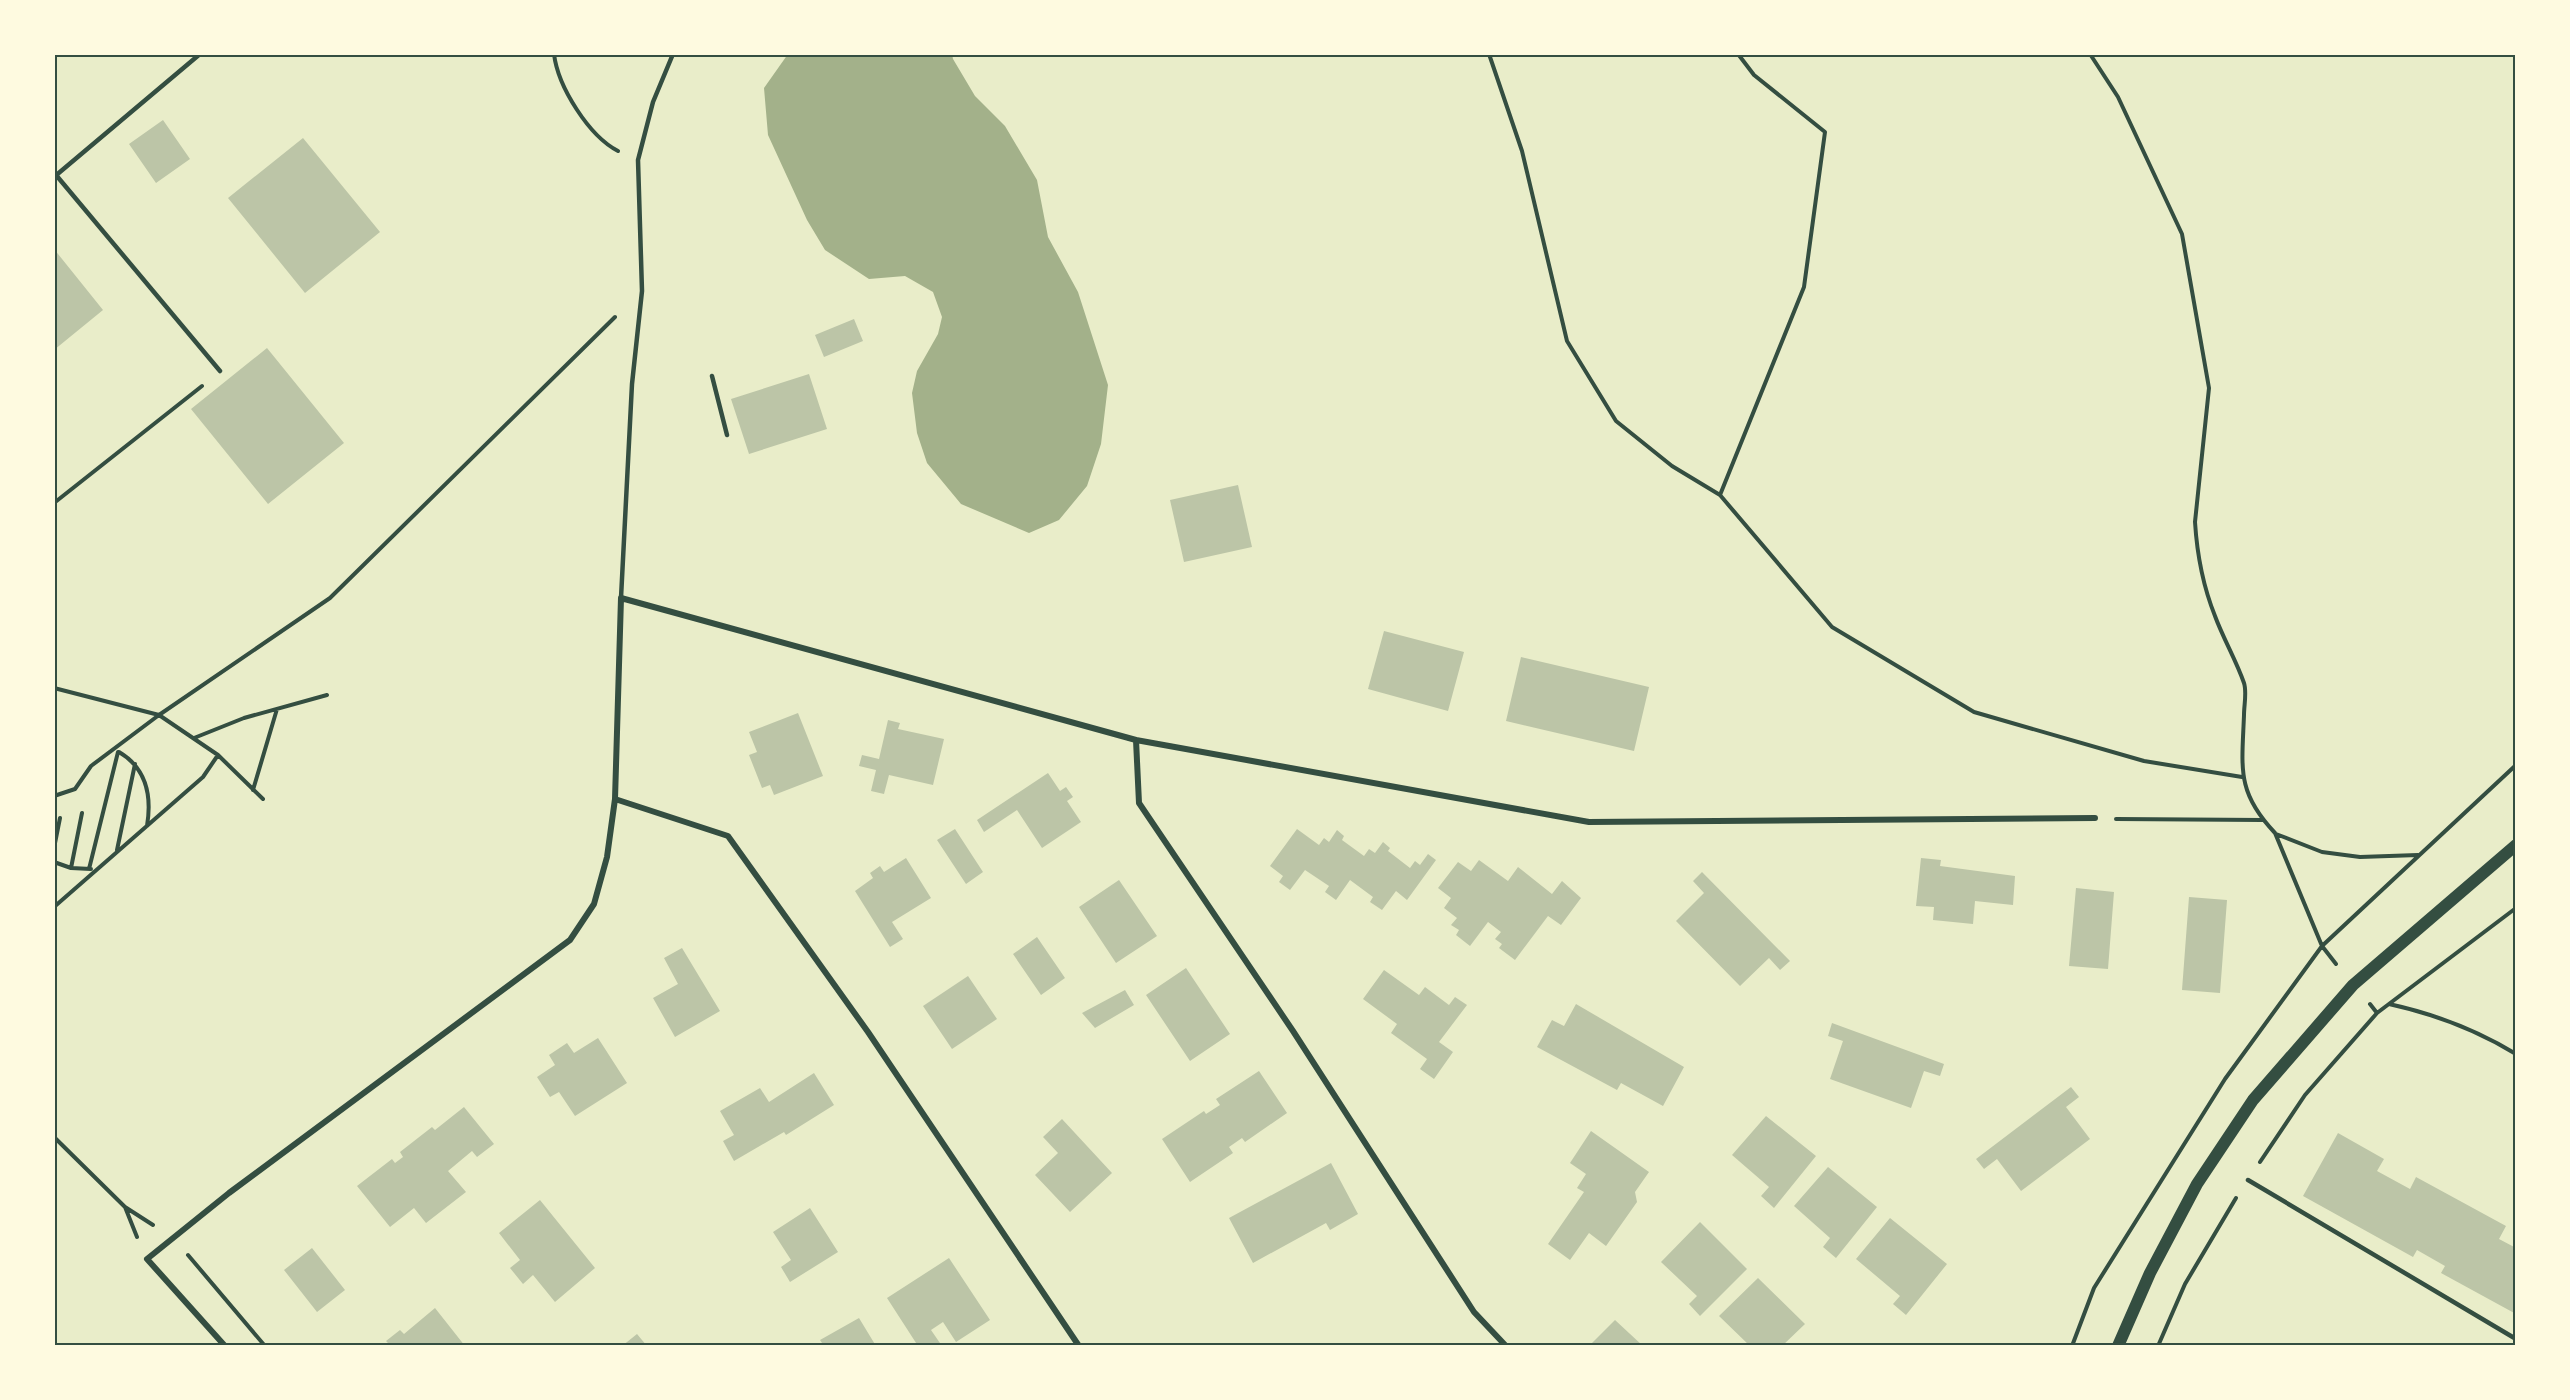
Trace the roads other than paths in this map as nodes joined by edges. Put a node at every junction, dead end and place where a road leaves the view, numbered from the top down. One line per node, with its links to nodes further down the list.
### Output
1 (200, 54): 3 (lane)
2 (673, 54): 7 (lane)
3 (55, 176): 4 (lane)
4 (220, 371)
5 (712, 376): 6 (lane)
6 (727, 435)
7 (621, 598): 8 (street); 9 (street)
8 (1136, 740): 10 (street); 16 (street)
9 (615, 799): 14 (street); 15 (street)
10 (2095, 819)
11 (2516, 845): 17 (main road)
12 (2248, 1180): 13 (lane)
13 (2516, 1340)
14 (225, 1346)
15 (1079, 1346)
16 (1506, 1346)
17 (2118, 1346)

